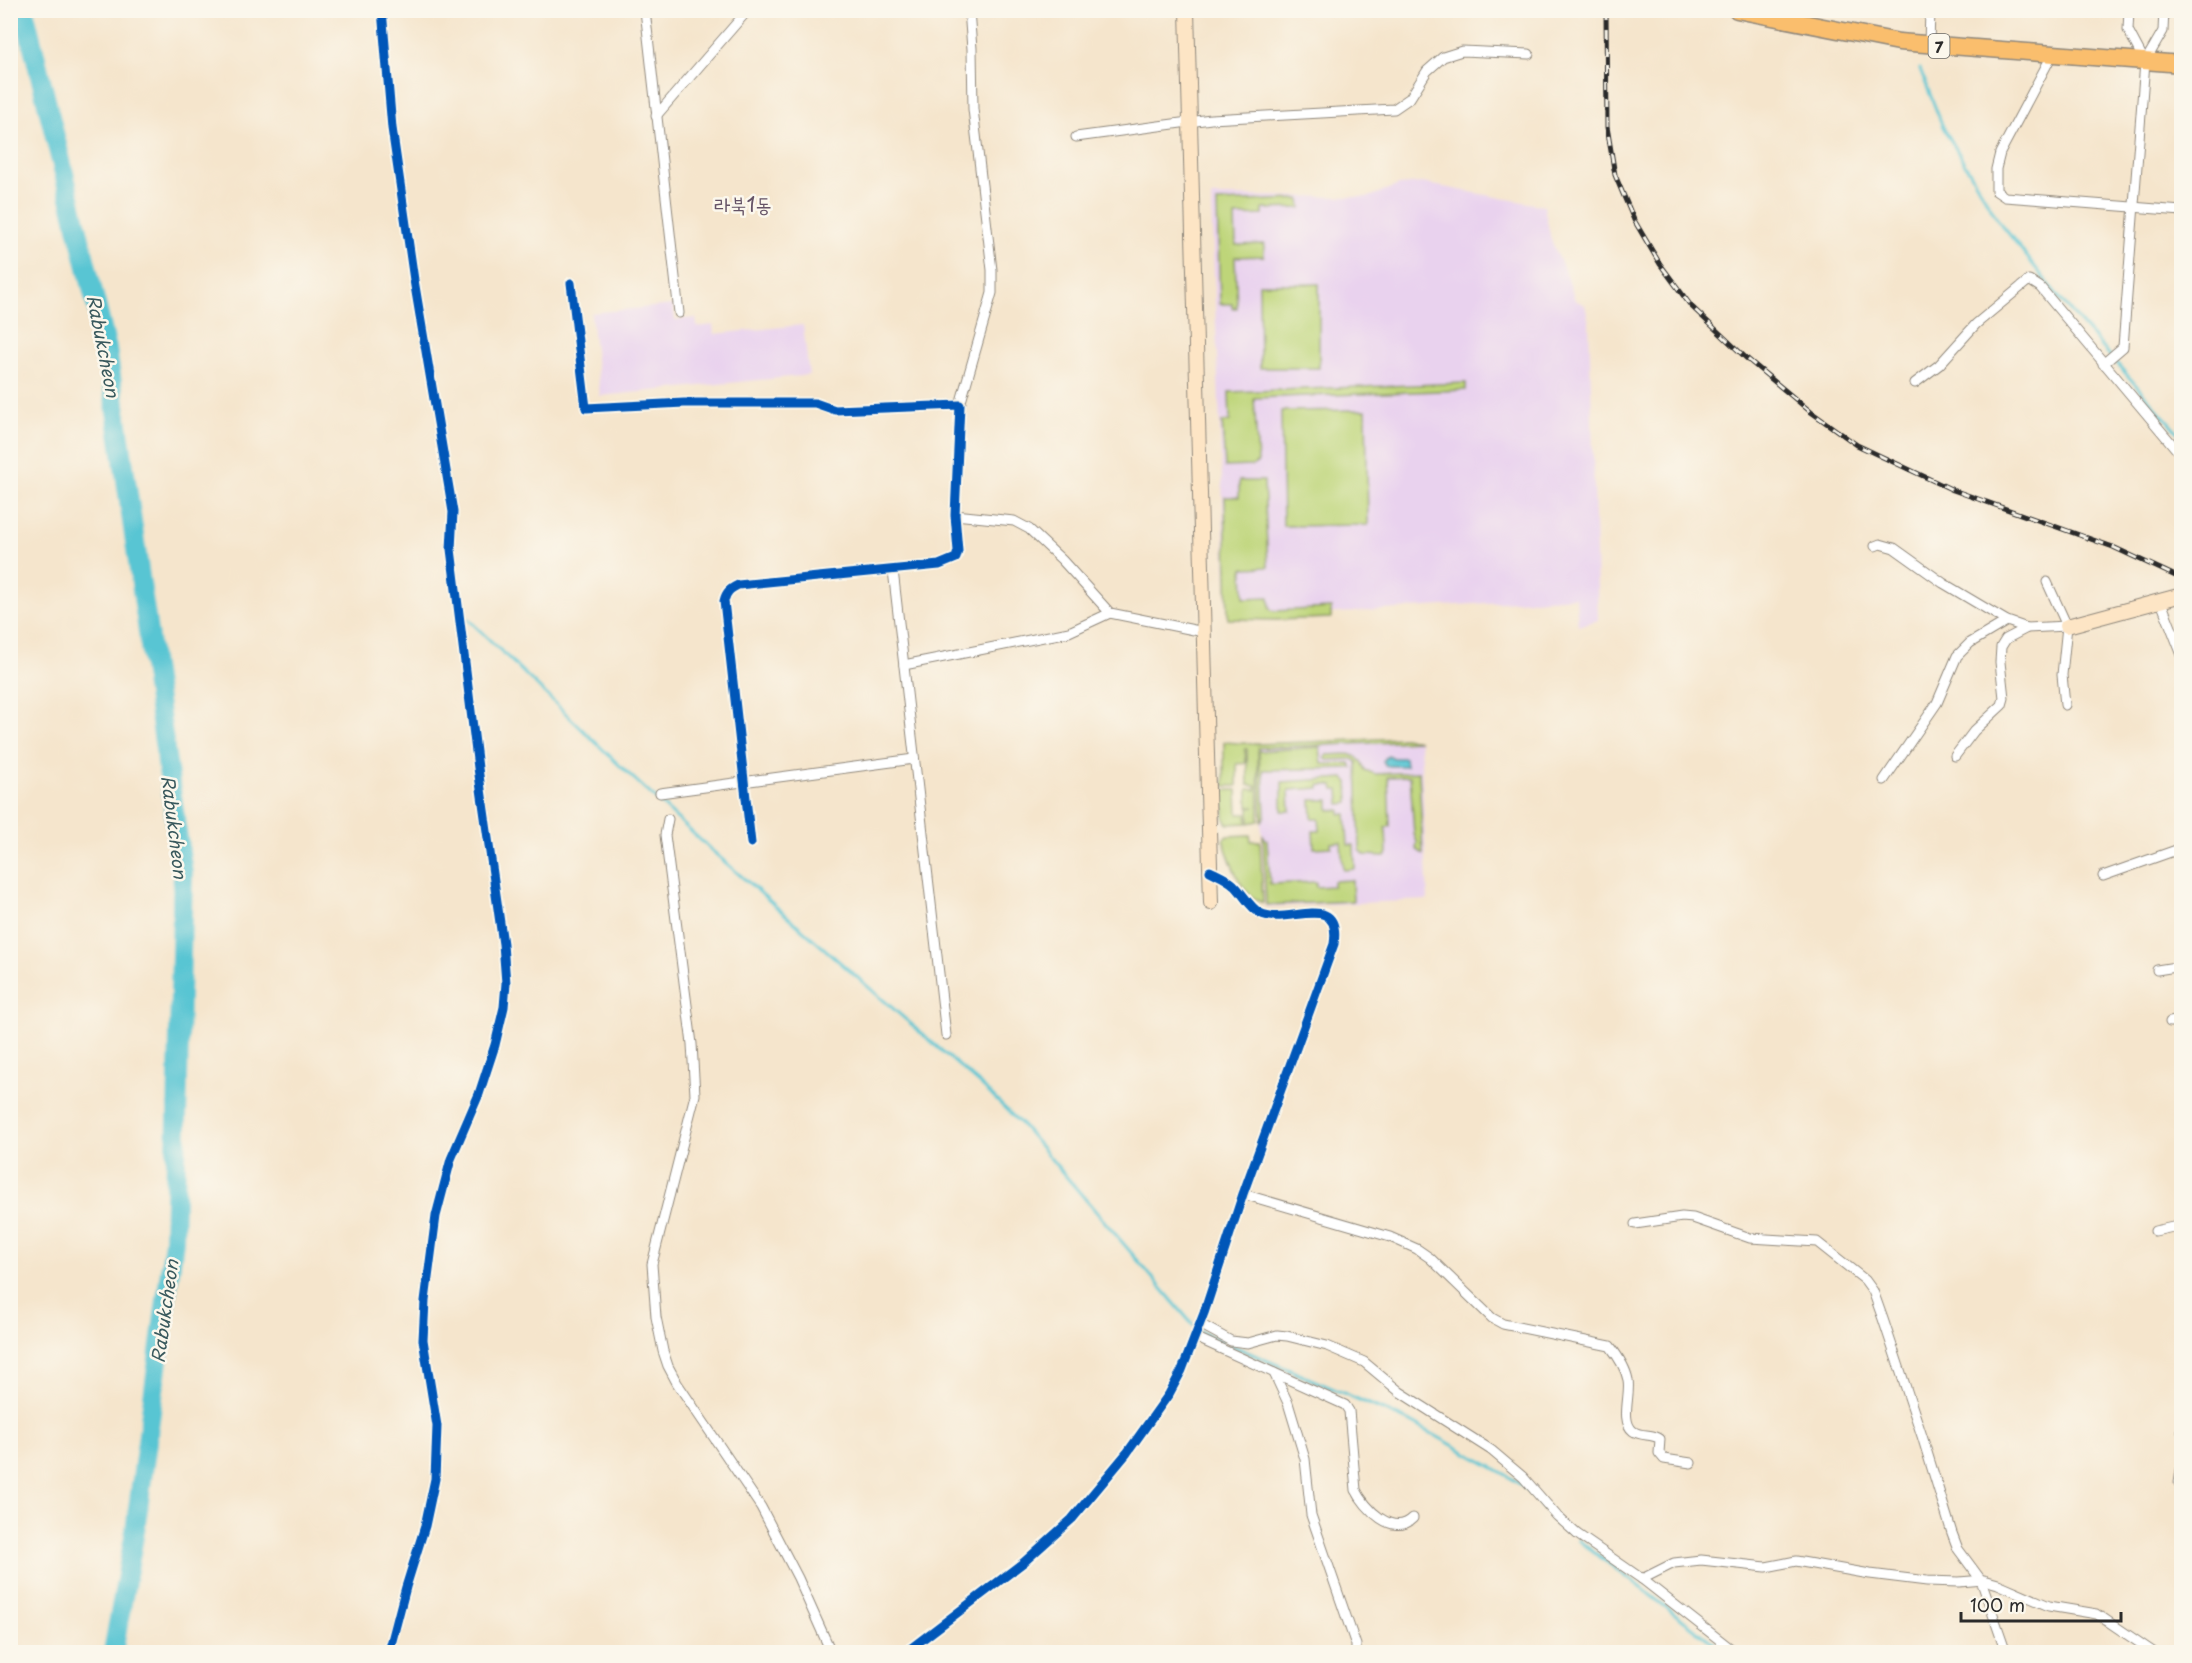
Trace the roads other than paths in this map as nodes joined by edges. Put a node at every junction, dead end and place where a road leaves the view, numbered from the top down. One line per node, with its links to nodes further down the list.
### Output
1 (382, 10): 71 (street)
2 (645, 10): 15 (street)
3 (748, 10): 15 (street)
4 (969, 10): 24 (street)
5 (1187, 10): 16 (street)
6 (1737, 10): 10 (highway, 7)
7 (1930, 10): 10 (street)
8 (2129, 10): 13 (street)
9 (2164, 10): 13 (street)
10 (1929, 45): 12 (highway, 7)
11 (1529, 54): 16 (street)
12 (2052, 55): 13 (highway, 7); 18 (street)
13 (2145, 63): 14 (highway, 7); 18 (street)
14 (2181, 64)
15 (656, 116): 21 (street)
16 (1192, 122): 17 (street); 36 (street)
17 (1076, 137)
18 (2133, 208): 19 (street); 22 (street)
19 (2181, 211)
20 (571, 283): 24 (street)
21 (679, 313)
22 (2103, 364): 23 (street); 25 (street)
23 (1916, 384)
24 (960, 405): 26 (street)
25 (2181, 456)
26 (955, 515): 28 (street); 32 (street)
27 (1875, 546): 33 (street)
28 (892, 570): 38 (street); 43 (street)
29 (2047, 582): 34 (street)
30 (2181, 595): 31 (street)
31 (2161, 602): 34 (street); 37 (street)
32 (1110, 613): 36 (street); 38 (street)
33 (2007, 621): 35 (street); 42 (street)
34 (2067, 626): 35 (street); 39 (street)
35 (2027, 628): 40 (street)
36 (1204, 632): 48 (street)
37 (2181, 655)
38 (903, 665): 41 (street)
39 (2065, 705)
40 (1955, 756)
41 (914, 759): 43 (street); 55 (street)
42 (1884, 780)
43 (745, 782): 44 (street); 46 (street)
44 (660, 793)
45 (668, 819): 72 (street)
46 (751, 843)
47 (2181, 848): 49 (street)
48 (1210, 871): 50 (street); 56 (street)
49 (2103, 876)
50 (1211, 903)
51 (2181, 966): 52 (street)
52 (2157, 970)
53 (2181, 1020): 54 (street)
54 (2170, 1022)
55 (946, 1035)
56 (1243, 1194): 60 (street); 65 (street)
57 (1635, 1224): 70 (street)
58 (2181, 1225): 59 (street)
59 (2155, 1231)
60 (1200, 1324): 61 (street); 69 (street)
61 (1195, 1337): 62 (street); 73 (street)
62 (1274, 1373): 68 (street); 74 (street)
63 (2181, 1419): 64 (street)
64 (2181, 1432)
65 (1691, 1463)
66 (2181, 1464): 67 (street)
67 (2179, 1484)
68 (1413, 1518)
69 (1642, 1579): 70 (street); 75 (street)
70 (1981, 1580): 76 (street); 77 (street)
71 (389, 1653)
72 (831, 1653)
73 (906, 1653)
74 (1356, 1653)
75 (1736, 1653)
76 (2006, 1653)
77 (2152, 1653)

